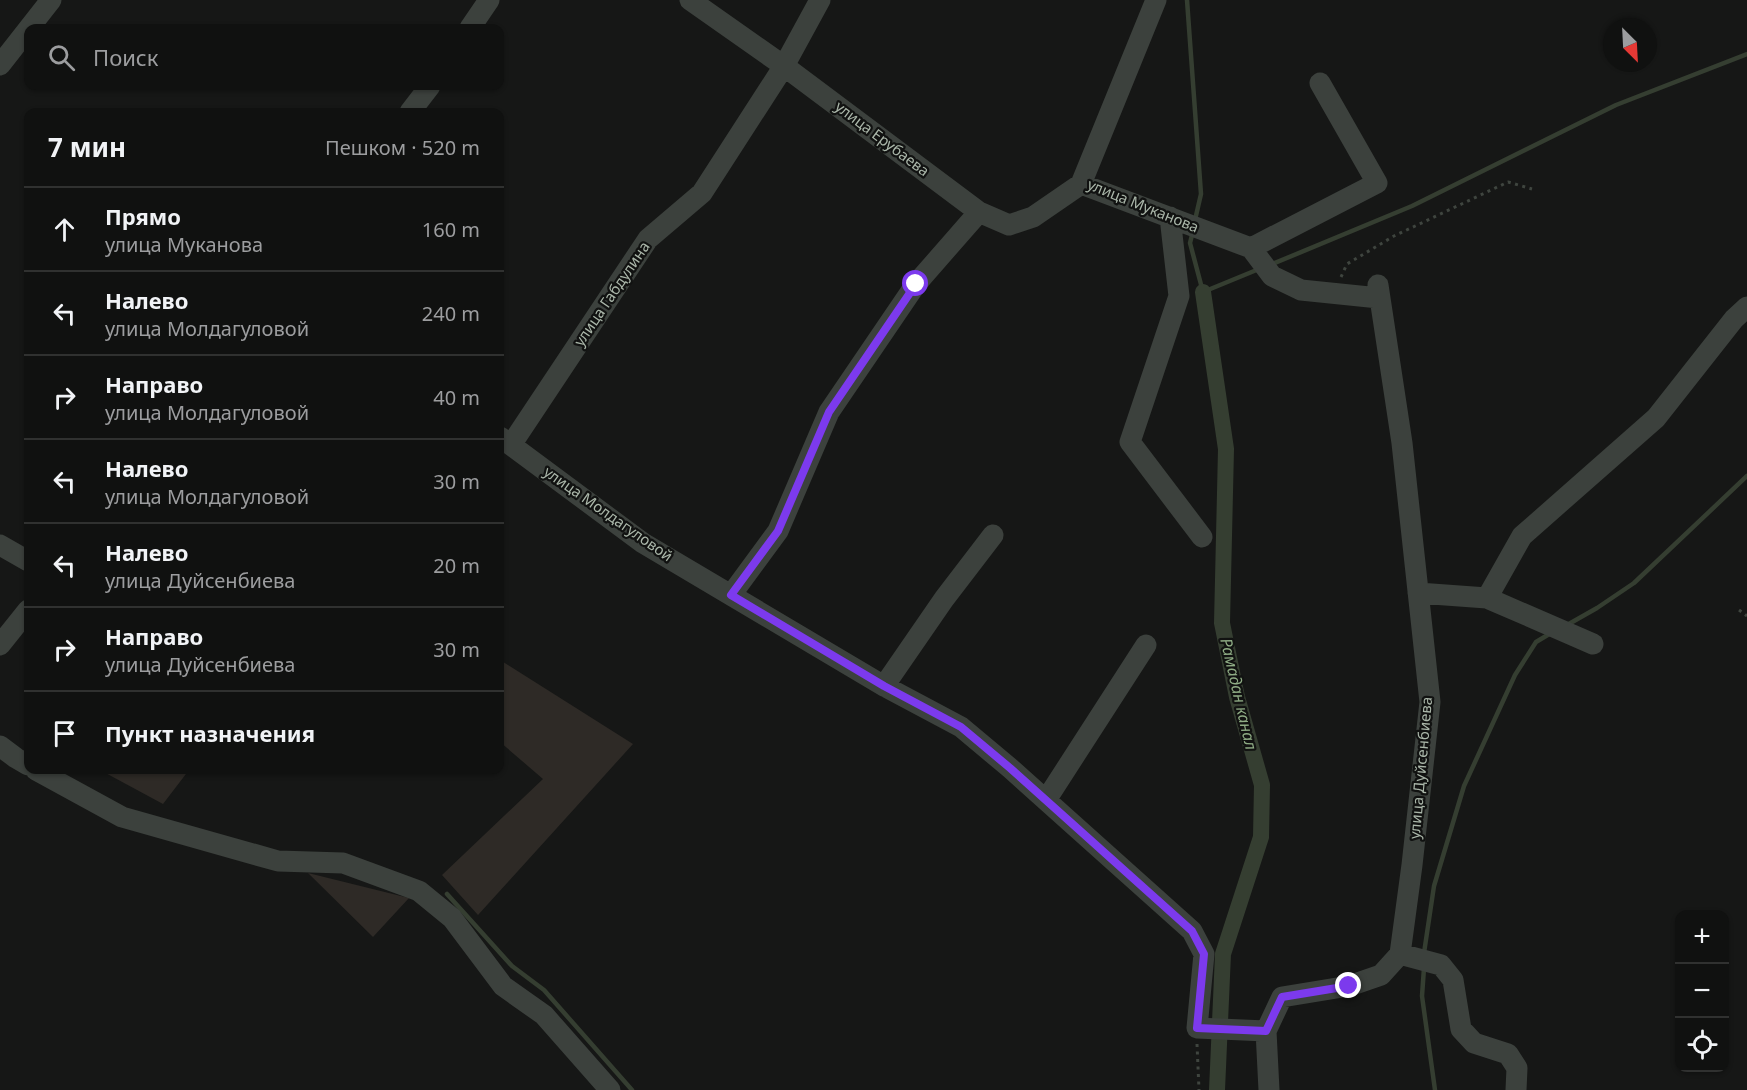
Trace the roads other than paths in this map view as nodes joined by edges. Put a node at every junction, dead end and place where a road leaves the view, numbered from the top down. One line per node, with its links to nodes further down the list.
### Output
1 (51, 0): 6 (street)
2 (489, 0): 7 (street)
3 (690, 0): 10 (street, улица Ерубаева)
4 (819, 0): 10 (street, улица Габдулина)
5 (1156, 0): 14 (street, улица Муканова)
6 (32, 24)
7 (473, 24)
8 (24, 34): 9 (street)
9 (0, 65)
10 (784, 66): 15 (street, улица Ерубаева); 19 (street, улица Габдулина)
11 (1320, 83): 17 (street)
12 (427, 90): 13 (street)
13 (413, 108)
14 (1081, 184): 15 (street, улица Ерубаева); 16 (street, улица Муканова)
15 (979, 212): 25 (street)
16 (1170, 218): 17 (street, улица Муканова); 21 (street)
17 (1251, 248): 24 (street, улица Дуйсенбиева)
18 (1747, 307): 26 (street)
19 (505, 441): 25 (street, улица Молдагуловой)
20 (993, 535): 31 (street)
21 (1202, 537)
22 (0, 545): 23 (street)
23 (24, 559)
24 (1418, 593): 26 (street); 36 (street, улица Дуйсенбиева)
25 (731, 595): 31 (street, улица Молдагуловой)
26 (1487, 598): 28 (street)
27 (24, 615): 29 (street)
28 (1593, 644)
29 (0, 645)
30 (1146, 645): 35 (street)
31 (884, 686): 35 (street, улица Молдагуловой)
32 (0, 746): 33 (street)
33 (24, 763)
34 (43, 774): 38 (street)
35 (1046, 800): 37 (street, улица Молдагуловой)
36 (1400, 954): 37 (street); 40 (street)
37 (1266, 1031): 39 (street)
38 (610, 1090)
39 (1269, 1090)
40 (1516, 1090)

